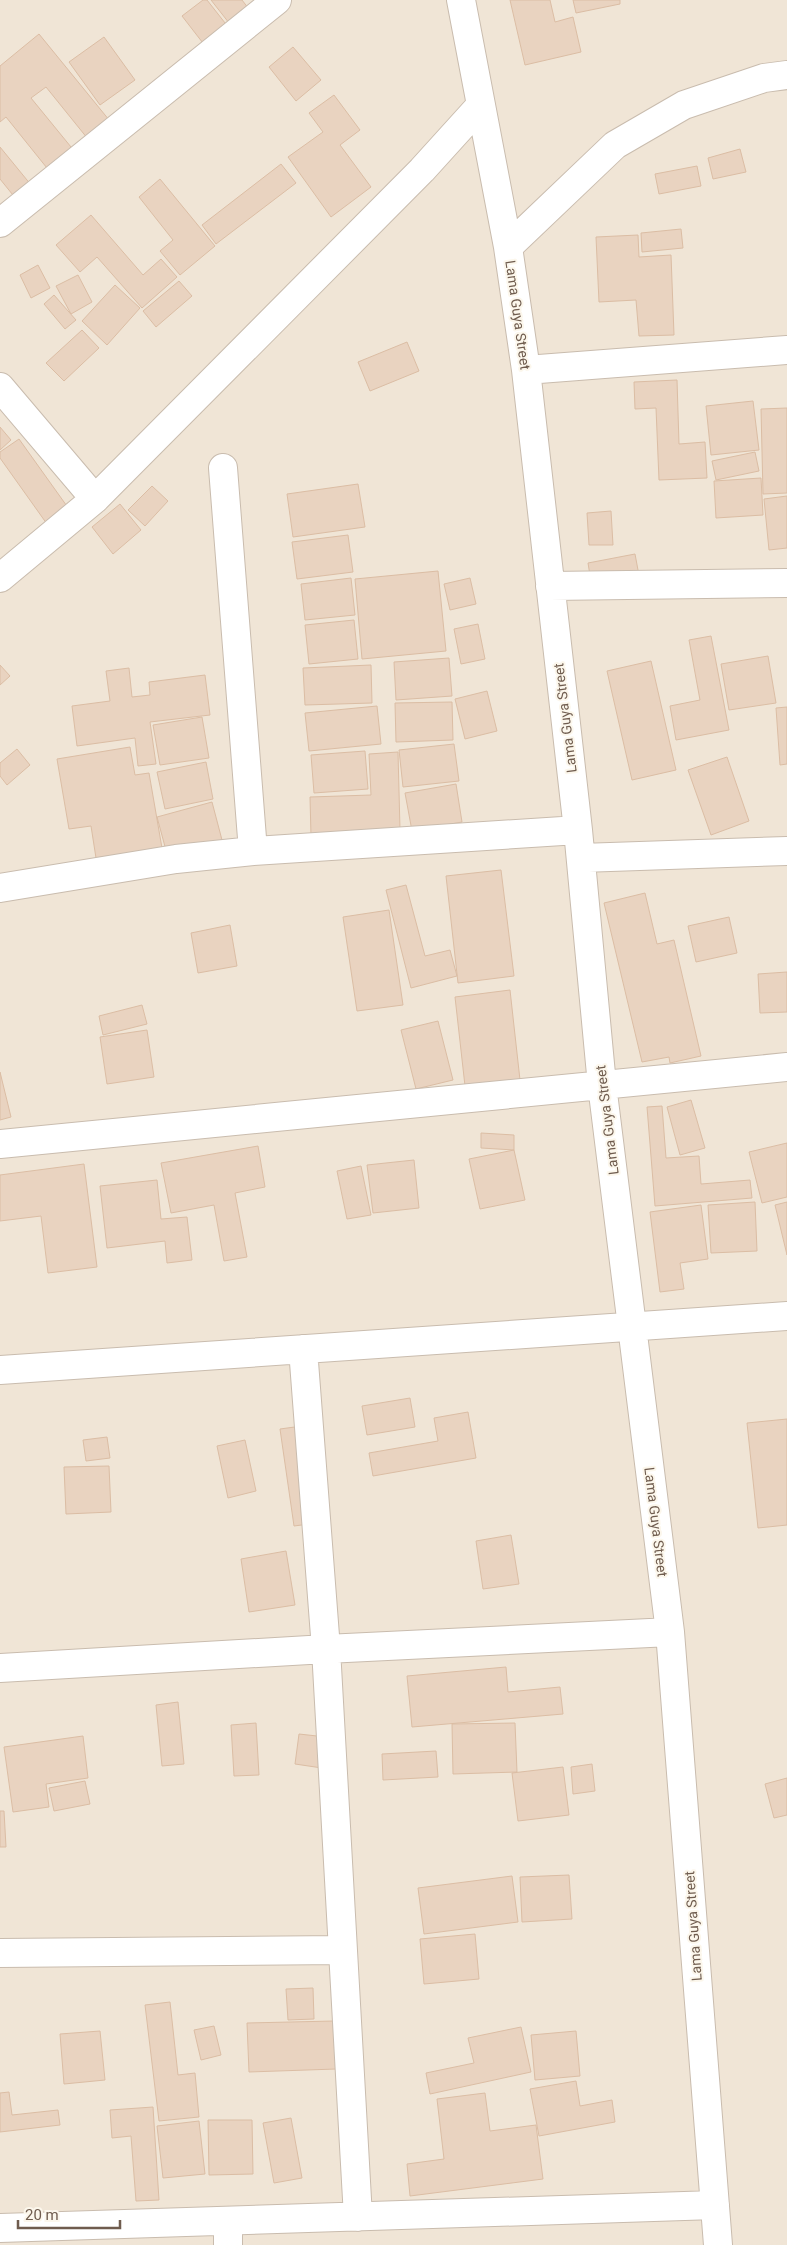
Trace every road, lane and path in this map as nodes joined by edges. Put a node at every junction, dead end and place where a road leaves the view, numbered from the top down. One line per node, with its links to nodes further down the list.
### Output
1 (277, 0): 5 (street)
2 (461, 0): 4 (street, Lama Guya Street)
3 (787, 75): 6 (street)
4 (480, 106): 6 (street, Lama Guya Street); 11 (street)
5 (0, 222)
6 (508, 247): 8 (street, Lama Guya Street)
7 (787, 350): 8 (street)
8 (526, 370): 14 (street, Lama Guya Street)
9 (0, 387): 11 (street)
10 (223, 468): 16 (street)
11 (95, 499): 12 (street)
12 (0, 578)
13 (787, 583): 14 (street)
14 (550, 586): 15 (street, Lama Guya Street)
15 (578, 830): 16 (street); 18 (street, Lama Guya Street)
16 (253, 851): 19 (street)
17 (787, 851): 18 (street)
18 (581, 858): 21 (street, Lama Guya Street)
19 (0, 888)
20 (787, 1066): 21 (street)
21 (602, 1084): 22 (street); 24 (street, Lama Guya Street)
22 (0, 1144)
23 (787, 1316): 24 (street)
24 (632, 1327): 25 (street); 27 (street, Lama Guya Street)
25 (303, 1349): 26 (street); 28 (street)
26 (1, 1367)
27 (670, 1632): 28 (street); 32 (street, Lama Guya Street)
28 (326, 1649): 29 (street); 30 (street)
29 (0, 1668)
30 (342, 1950): 31 (street); 33 (street)
31 (0, 1953)
32 (715, 2205): 33 (street); 36 (street, Lama Guya Street)
33 (358, 2217): 35 (street)
34 (0, 2228): 35 (street)
35 (228, 2233)
36 (718, 2245)

